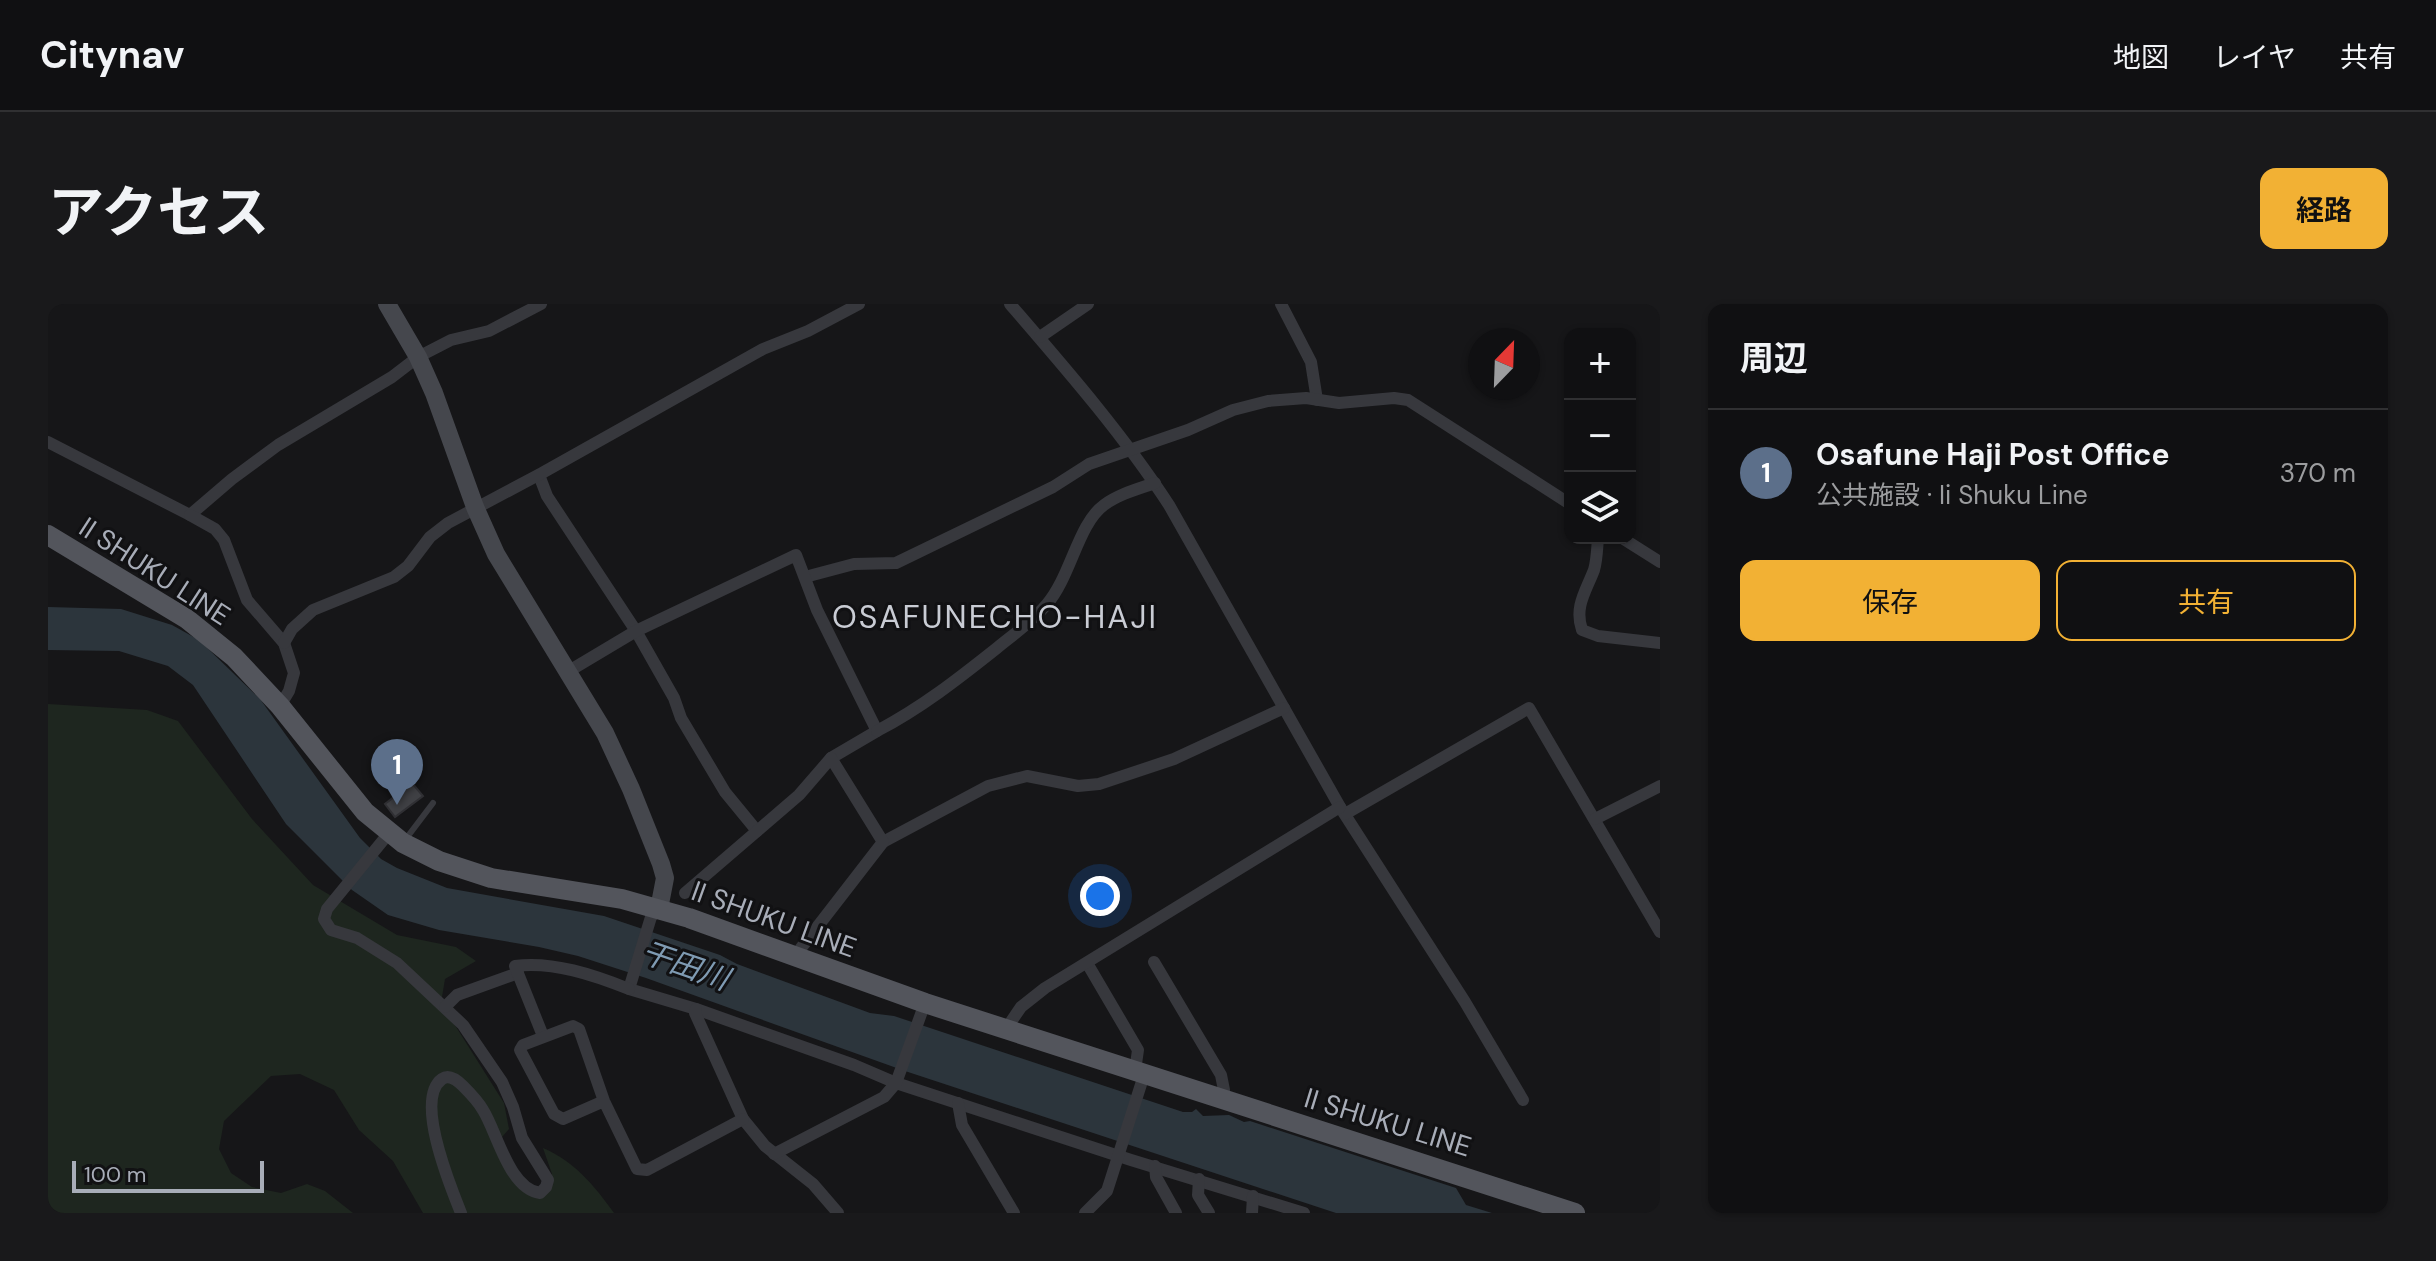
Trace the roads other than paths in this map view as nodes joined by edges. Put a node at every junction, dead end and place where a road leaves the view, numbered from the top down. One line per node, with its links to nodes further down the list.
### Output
1 (387, 304): 10 (street)
2 (510, 304): 8 (street)
3 (541, 304): 8 (street)
4 (859, 304): 14 (street)
5 (1010, 304): 9 (street)
6 (1088, 304): 9 (street)
7 (1281, 304): 11 (street)
8 (515, 317): 10 (street)
9 (1040, 337): 13 (street)
10 (418, 357): 17 (street); 18 (street)
11 (1317, 400): 13 (street); 16 (street)
12 (48, 442): 18 (street)
13 (1131, 450): 15 (street); 23 (street)
14 (539, 475): 17 (street); 24 (street)
15 (1155, 483): 29 (street); 30 (street)
16 (1564, 500)
17 (475, 507): 25 (street); 27 (street)
18 (190, 515): 25 (street)
19 (48, 535): 28 (main road, II SHUKU LINE)
20 (1597, 544): 26 (street)
21 (1632, 544): 22 (street)
22 (1660, 562)
23 (805, 577): 24 (street); 30 (street)
24 (636, 631): 27 (street); 36 (street)
25 (284, 643): 28 (street)
26 (1660, 643)
27 (569, 671): 40 (street)
28 (280, 706): 37 (main road, II SHUKU LINE)
29 (1284, 708): 34 (street); 38 (street)
30 (877, 731): 31 (street)
31 (831, 758): 36 (street); 38 (street)
32 (1660, 786): 35 (street)
33 (433, 803): 37 (lane)
34 (1342, 810): 35 (street); 44 (street); 55 (street)
35 (1595, 819): 41 (street)
36 (757, 831): 39 (street)
37 (396, 838): 40 (main road, II SHUKU LINE); 47 (street)
38 (883, 842): 42 (street)
39 (685, 893)
40 (655, 913): 42 (main road, II SHUKU LINE); 46 (street)
41 (1660, 932)
42 (797, 957): 49 (main road, II SHUKU LINE)
43 (1154, 962): 54 (street)
44 (1087, 963): 50 (street); 52 (street)
45 (518, 973): 46 (street); 47 (street); 51 (street)
46 (630, 985): 48 (street)
47 (445, 1007): 64 (street)
48 (696, 1009): 53 (street); 58 (street)
49 (923, 1009): 50 (main road, II SHUKU LINE); 53 (street)
50 (1006, 1029): 52 (main road, II SHUKU LINE)
51 (543, 1036): 56 (street); 56 (street)
52 (1140, 1078): 54 (main road, II SHUKU LINE); 59 (street)
53 (898, 1080): 57 (street); 60 (street)
54 (1222, 1099): 72 (main road, II SHUKU LINE)
55 (1523, 1100)
56 (604, 1101): 58 (street)
57 (958, 1103): 59 (street); 66 (street)
58 (743, 1119): 60 (street)
59 (1119, 1153): 61 (street); 67 (street)
60 (774, 1154): 65 (street)
61 (1155, 1166): 62 (street); 68 (street)
62 (1199, 1179): 63 (street); 69 (street)
63 (1253, 1196): 70 (street); 71 (street)
64 (461, 1213)
65 (838, 1213)
66 (1014, 1213)
67 (1085, 1213)
68 (1176, 1213)
69 (1209, 1213)
70 (1252, 1213)
71 (1304, 1213)
72 (1575, 1213)

